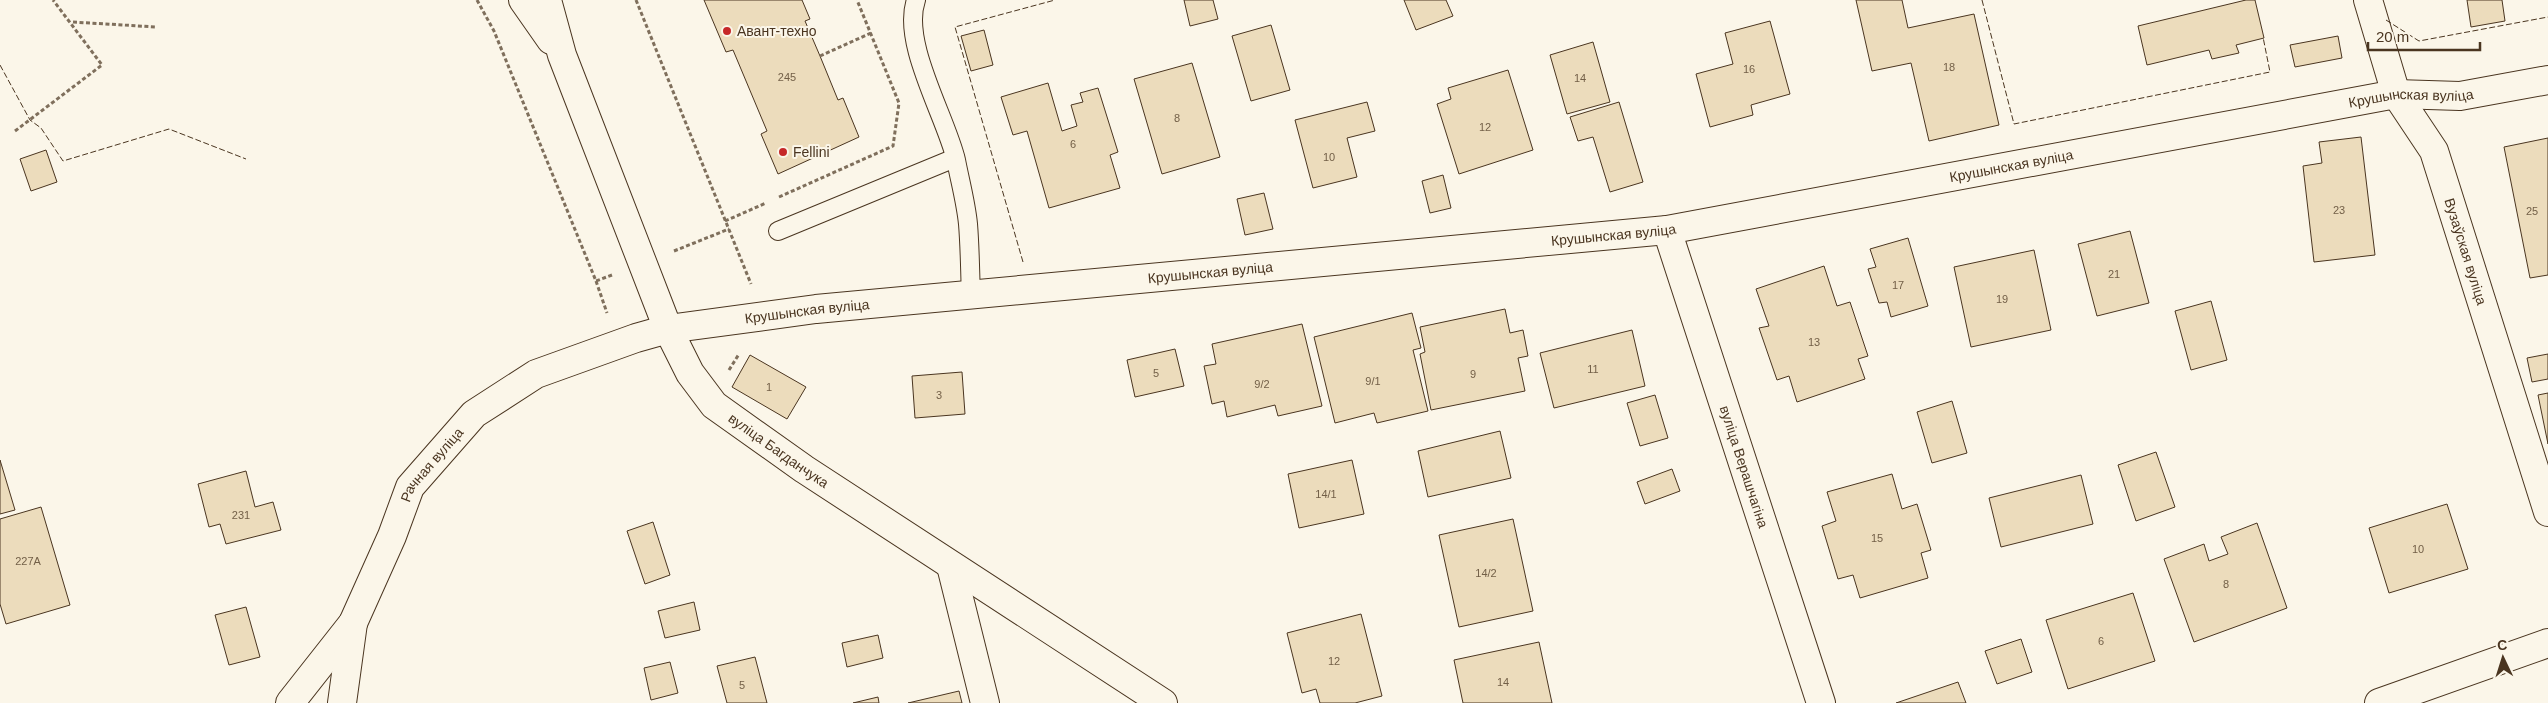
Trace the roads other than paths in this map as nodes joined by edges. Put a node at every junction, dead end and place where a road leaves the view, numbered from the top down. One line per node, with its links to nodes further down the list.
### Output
1 (524, 0): 5 (street, вуліца Багданчука)
2 (547, 0): 5 (street, вуліца Багданчука)
3 (916, 0): 8 (lane)
4 (2368, 0): 7 (street, Вузаўская вуліца)
5 (562, 55): 12 (street, вуліца Багданчука)
6 (2548, 80): 7 (street, Крушынская вуліца)
7 (2396, 94): 9 (street, Крушынская вуліца); 13 (street, Вузаўская вуліца)
8 (955, 158): 10 (lane); 11 (lane)
9 (1667, 230): 11 (street, Крушынская вуліца); 21 (street, вуліца Верашчагіна)
10 (778, 231)
11 (971, 296): 12 (street, Крушынская вуліца)
12 (668, 329): 14 (street, вуліца Багданчука); 15 (street, Рачная вуліца)
13 (2548, 512)
14 (951, 566): 19 (street); 20 (street, вуліца Багданчука)
15 (353, 623): 17 (street, Рачная вуліца); 18 (street)
16 (2548, 643): 22 (street)
17 (290, 703)
18 (342, 703)
19 (985, 703)
20 (1163, 703)
21 (1821, 703)
22 (2379, 703)

